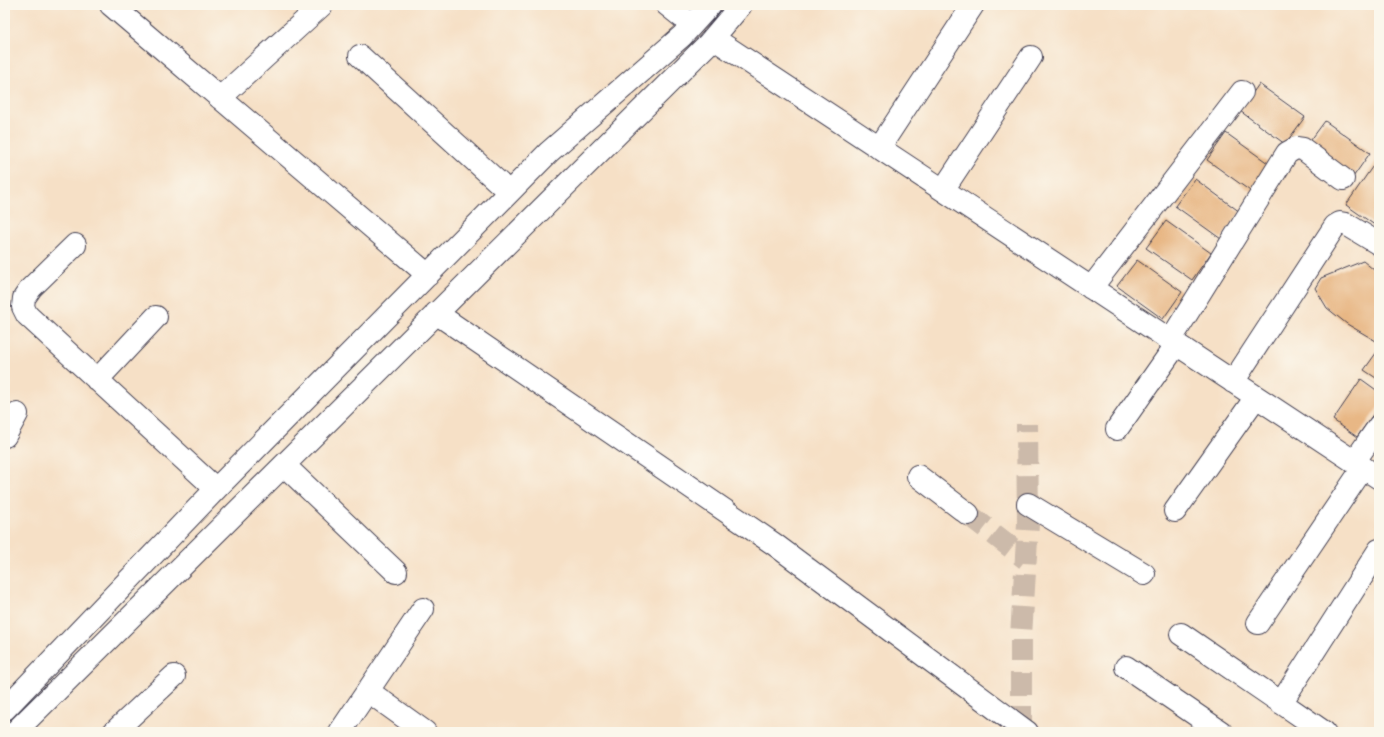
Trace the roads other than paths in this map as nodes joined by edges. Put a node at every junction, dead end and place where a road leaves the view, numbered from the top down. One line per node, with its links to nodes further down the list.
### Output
1 (111, 5): 12 (street)
2 (322, 5): 12 (street)
3 (667, 5): 7 (street)
4 (710, 5): 7 (street)
5 (741, 5): 8 (street)
6 (973, 5): 13 (street)
7 (692, 25): 16 (street)
8 (713, 38): 13 (street); 21 (street)
9 (360, 56): 16 (street)
10 (1031, 57): 15 (street)
11 (1242, 92): 20 (street)
12 (220, 98): 19 (street)
13 (879, 148): 15 (street)
14 (1343, 179): 23 (street)
15 (943, 190): 20 (street)
16 (510, 192): 19 (street)
17 (1379, 244): 25 (street)
18 (75, 245): 24 (street)
19 (428, 275): 34 (street)
20 (1091, 288): 23 (street)
21 (436, 313): 31 (street); 53 (street)
22 (156, 317): 24 (street)
23 (1173, 343): 25 (street); 29 (street)
24 (97, 380): 34 (street)
25 (1233, 382): 26 (street)
26 (1256, 397): 32 (street); 36 (street)
27 (17, 414): 30 (street)
28 (1379, 426): 32 (street)
29 (1117, 430)
30 (5, 436)
31 (284, 465): 39 (street); 49 (street)
32 (1366, 470): 42 (street)
33 (918, 476): 37 (street)
34 (216, 489): 48 (street)
35 (1028, 504): 40 (street)
36 (1175, 511)
37 (968, 514)
38 (1379, 550): 47 (street)
39 (396, 572)
40 (1144, 574)
41 (423, 609): 46 (street)
42 (1258, 623)
43 (1181, 634): 47 (street)
44 (1126, 667): 54 (street)
45 (174, 676): 50 (street)
46 (368, 691): 51 (street); 52 (street)
47 (1281, 703): 55 (street)
48 (5, 709)
49 (15, 732)
50 (114, 732)
51 (340, 732)
52 (425, 732)
53 (1027, 732)
54 (1221, 732)
55 (1324, 732)

